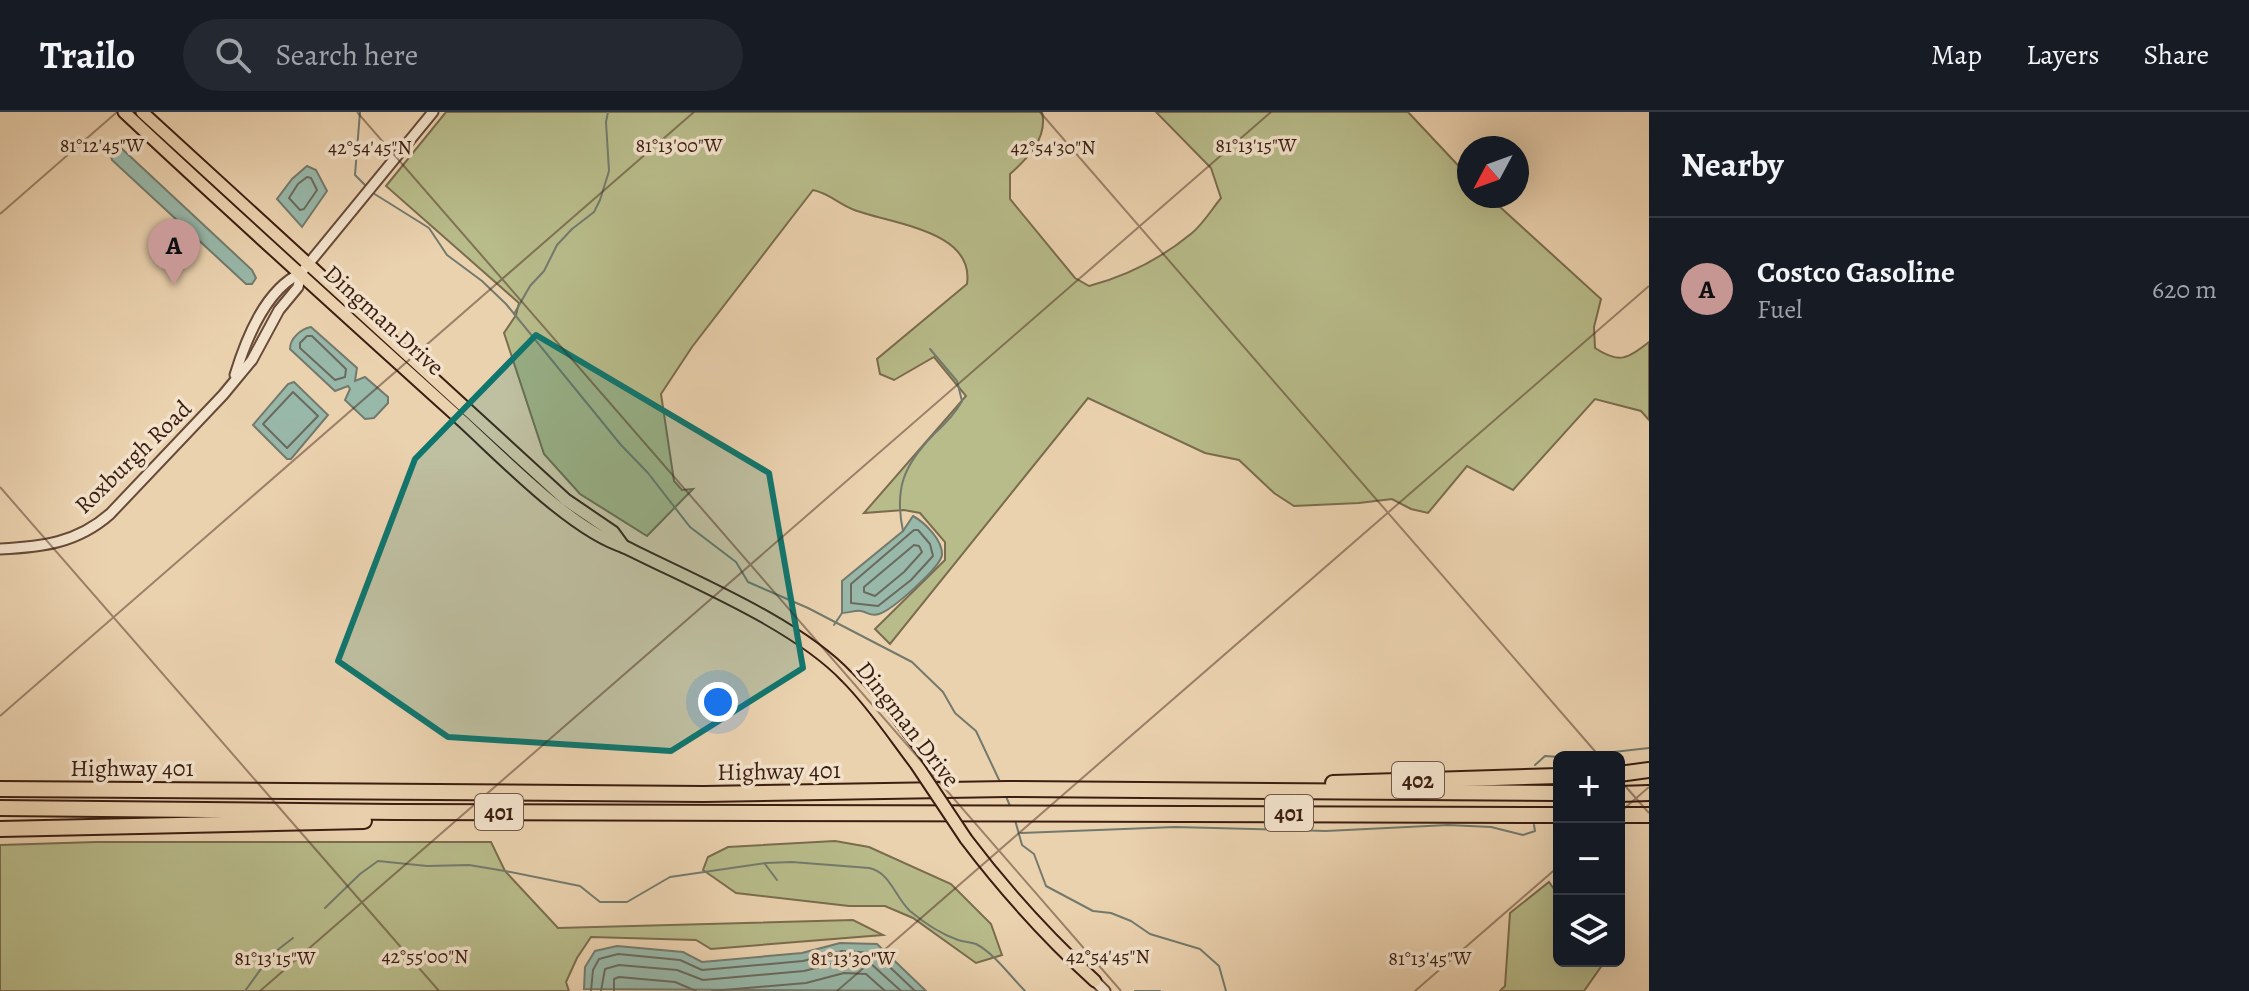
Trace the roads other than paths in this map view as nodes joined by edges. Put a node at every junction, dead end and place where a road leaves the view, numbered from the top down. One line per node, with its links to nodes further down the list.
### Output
1 (124, 112): 4 (main road, Dingman Drive)
2 (142, 112): 4 (main road, Dingman Drive)
3 (433, 112): 4 (street, Roxburgh Road)
4 (304, 269): 5 (street, Roxburgh Road); 20 (main road, Dingman Drive, bridge)
5 (0, 549)
6 (1649, 770): 7 (highway)
7 (1625, 773)
8 (1553, 776): 10 (highway, 402)
9 (0, 789): 10 (highway, Highway 401 / 401)
10 (1278, 791): 11 (highway, Highway 401 / 401)
11 (1553, 793)
12 (1649, 793): 13 (highway)
13 (1625, 794)
14 (0, 808): 15 (highway, Highway 401 / 401)
15 (395, 812): 16 (highway, Highway 401 / 401); 19 (highway)
16 (1553, 815)
17 (1625, 815): 18 (highway)
18 (1649, 815)
19 (0, 829)
20 (1095, 981): 21 (street, Dingman Drive)
21 (1105, 991)

